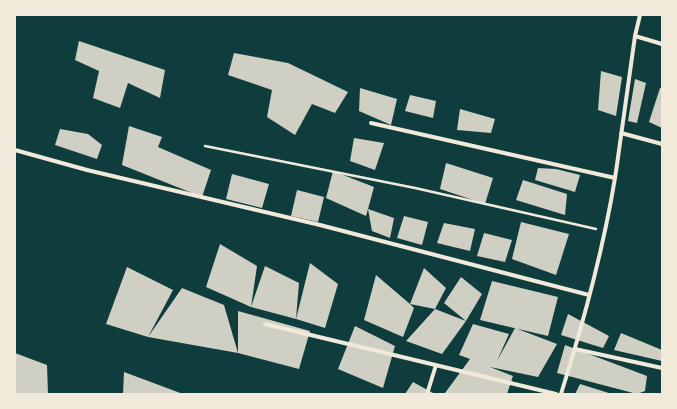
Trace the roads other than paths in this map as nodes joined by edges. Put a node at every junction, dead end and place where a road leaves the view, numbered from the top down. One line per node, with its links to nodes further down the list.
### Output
1 (640, 15): 2 (street)
2 (635, 36): 3 (street); 5 (street)
3 (662, 44)
4 (371, 123): 8 (street)
5 (621, 133): 6 (street); 8 (street)
6 (662, 144)
7 (15, 150): 9 (street)
8 (614, 178): 9 (street)
9 (589, 295): 11 (street)
10 (265, 324): 12 (street)
11 (575, 349): 13 (street); 16 (street)
12 (436, 365): 14 (street); 15 (street)
13 (662, 368)
14 (427, 394)
15 (556, 394)
16 (561, 394)

